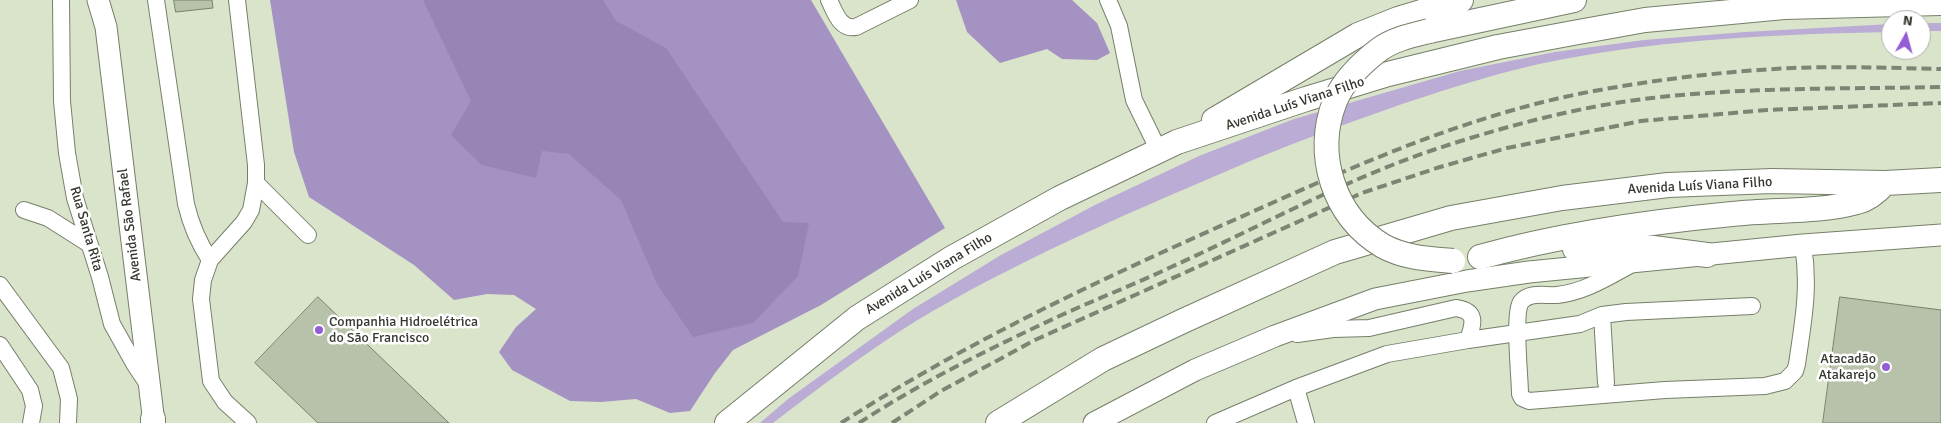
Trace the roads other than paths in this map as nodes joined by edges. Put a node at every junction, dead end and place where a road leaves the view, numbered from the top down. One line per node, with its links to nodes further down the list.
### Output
1 (61, 0): 20 (street, Rua Santa Rita)
2 (98, 0): 12 (main road, Avenida São Rafael)
3 (110, 0): 12 (main road, Avenida São Rafael)
4 (156, 0): 24 (street)
5 (237, 0): 15 (street)
6 (829, 0): 7 (street)
7 (910, 0)
8 (1108, 0): 13 (street)
9 (1461, 0): 13 (highway)
10 (1574, 0): 22 (highway, bridge)
11 (1941, 3): 13 (highway, Avenida Luís Viana Filho)
12 (106, 27): 34 (main road, Avenida São Rafael)
13 (1168, 147): 41 (highway, Avenida Luís Viana Filho)
14 (1941, 180): 16 (highway, Avenida Luís Viana Filho)
15 (256, 183): 19 (street); 24 (street)
16 (1885, 183): 22 (highway); 42 (highway, Avenida Luís Viana Filho)
17 (24, 210): 20 (street)
18 (1941, 234): 21 (main road)
19 (308, 235)
20 (89, 244): 34 (street, Rua Santa Rita)
21 (1803, 245): 23 (main road); 29 (street)
22 (1480, 256): 23 (highway)
23 (1707, 256): 25 (main road)
24 (210, 260): 40 (street)
25 (1638, 261): 29 (street); 30 (main road)
26 (0, 285): 39 (street)
27 (1752, 306): 28 (street)
28 (1602, 316): 29 (street); 33 (street)
29 (1518, 334): 31 (street)
30 (1275, 336): 31 (street); 36 (main road)
31 (1468, 340): 35 (street)
32 (0, 345): 38 (street)
33 (1606, 384)
34 (150, 387): 37 (main road, Avenida São Rafael)
35 (1296, 388): 44 (street); 45 (street)
36 (1120, 415): 43 (main road)
37 (153, 422)
38 (31, 423)
39 (68, 423)
40 (248, 423)
41 (727, 423)
42 (998, 423)
43 (1094, 423)
44 (1215, 423)
45 (1306, 423)

